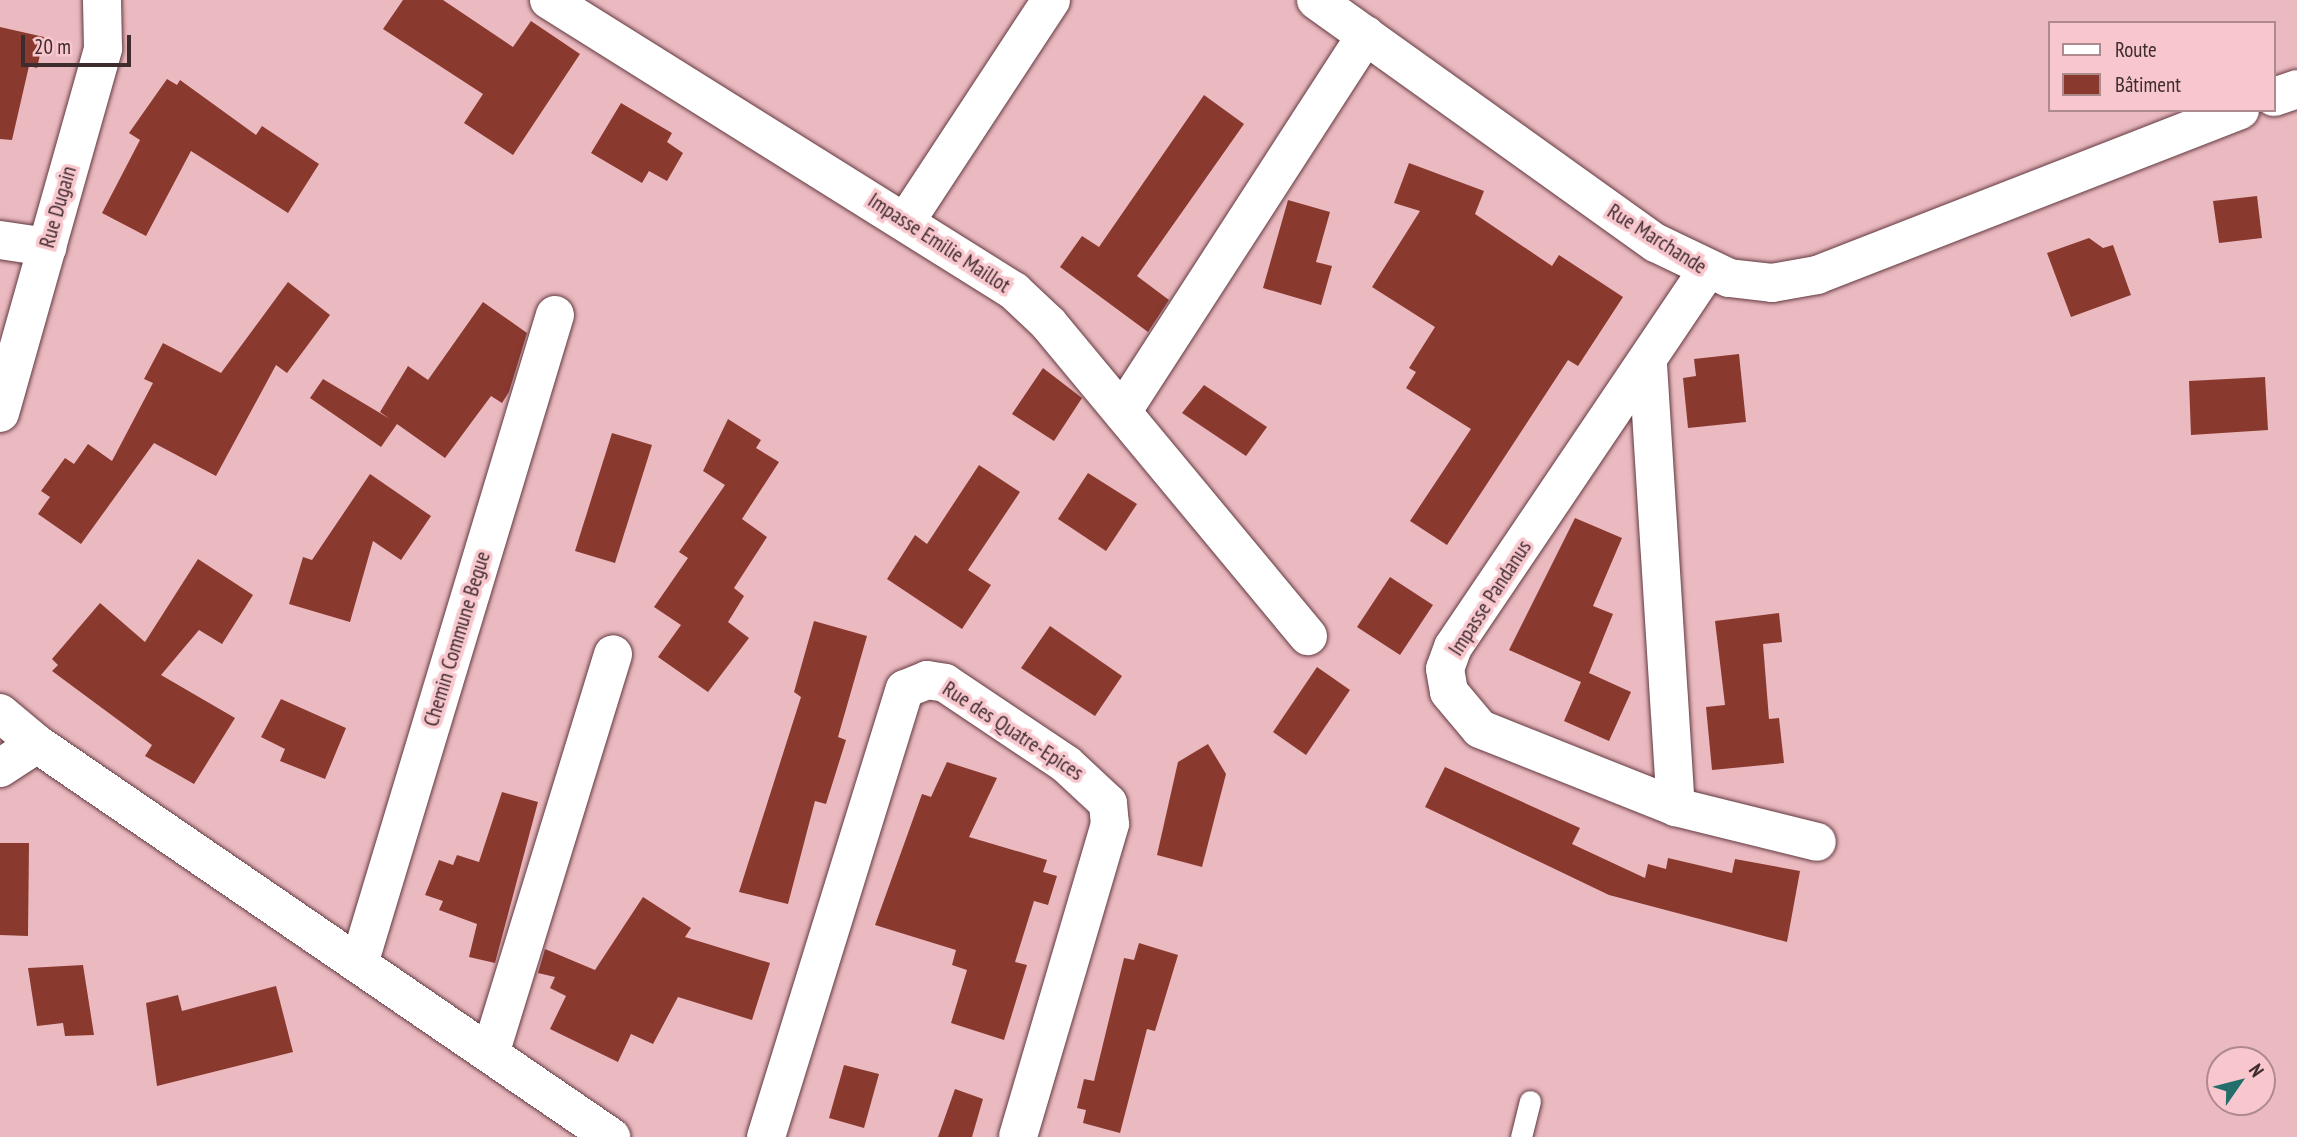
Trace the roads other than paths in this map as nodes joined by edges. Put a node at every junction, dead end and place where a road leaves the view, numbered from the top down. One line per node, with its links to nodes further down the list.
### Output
1 (102, 0): 11 (street, Rue Dugain)
2 (549, 0): 9 (street, Impasse Emilie Maillot)
3 (1051, 0): 9 (street)
4 (1316, 0): 5 (street, Rue Marchande)
5 (1366, 35): 12 (street, Rue Marchande); 15 (street)
6 (2297, 89): 7 (street)
7 (2276, 96)
8 (2236, 112): 12 (street, Rue Marchande)
9 (906, 220): 15 (street, Impasse Emilie Maillot)
10 (0, 240): 11 (street)
11 (47, 247): 16 (street, Rue Dugain)
12 (1706, 272): 14 (street, Impasse Pandanus)
13 (555, 315): 24 (street, Chemin Commune Begue)
14 (1648, 365): 22 (street); 22 (street, Impasse Pandanus)
15 (1122, 412): 17 (street, Impasse Emilie Maillot)
16 (0, 413)
17 (1308, 636)
18 (613, 654): 25 (street)
19 (0, 713): 20 (street)
20 (37, 744): 21 (street); 24 (street)
21 (0, 768)
22 (1676, 807): 23 (street, Impasse Pandanus)
23 (1817, 842)
24 (359, 964): 25 (street)
25 (491, 1051): 27 (street)
26 (1531, 1101): 30 (lane)
27 (611, 1137)
28 (766, 1137): 29 (street, Rue des Quatre-Epices)
29 (1018, 1137)
30 (1521, 1137)

